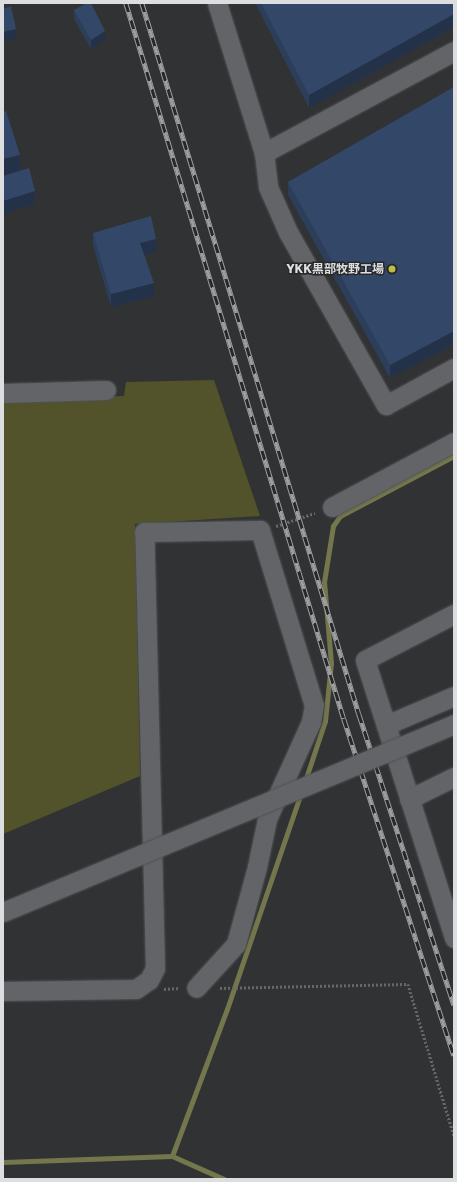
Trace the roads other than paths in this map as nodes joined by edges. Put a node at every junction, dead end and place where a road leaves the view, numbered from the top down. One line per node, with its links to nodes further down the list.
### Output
1 (217, 3): 3 (street)
2 (454, 51): 3 (street)
3 (264, 154): 4 (street)
4 (454, 368)
5 (106, 390): 6 (street)
6 (3, 393)
7 (454, 442): 8 (street)
8 (332, 507)
9 (454, 614): 12 (street)
10 (454, 696): 12 (street)
11 (454, 724): 15 (street, bridge)
12 (386, 725): 14 (street)
13 (454, 777): 14 (street)
14 (409, 800): 16 (street)
15 (3, 912)
16 (454, 938)
17 (196, 988): 18 (street)
18 (3, 991)

